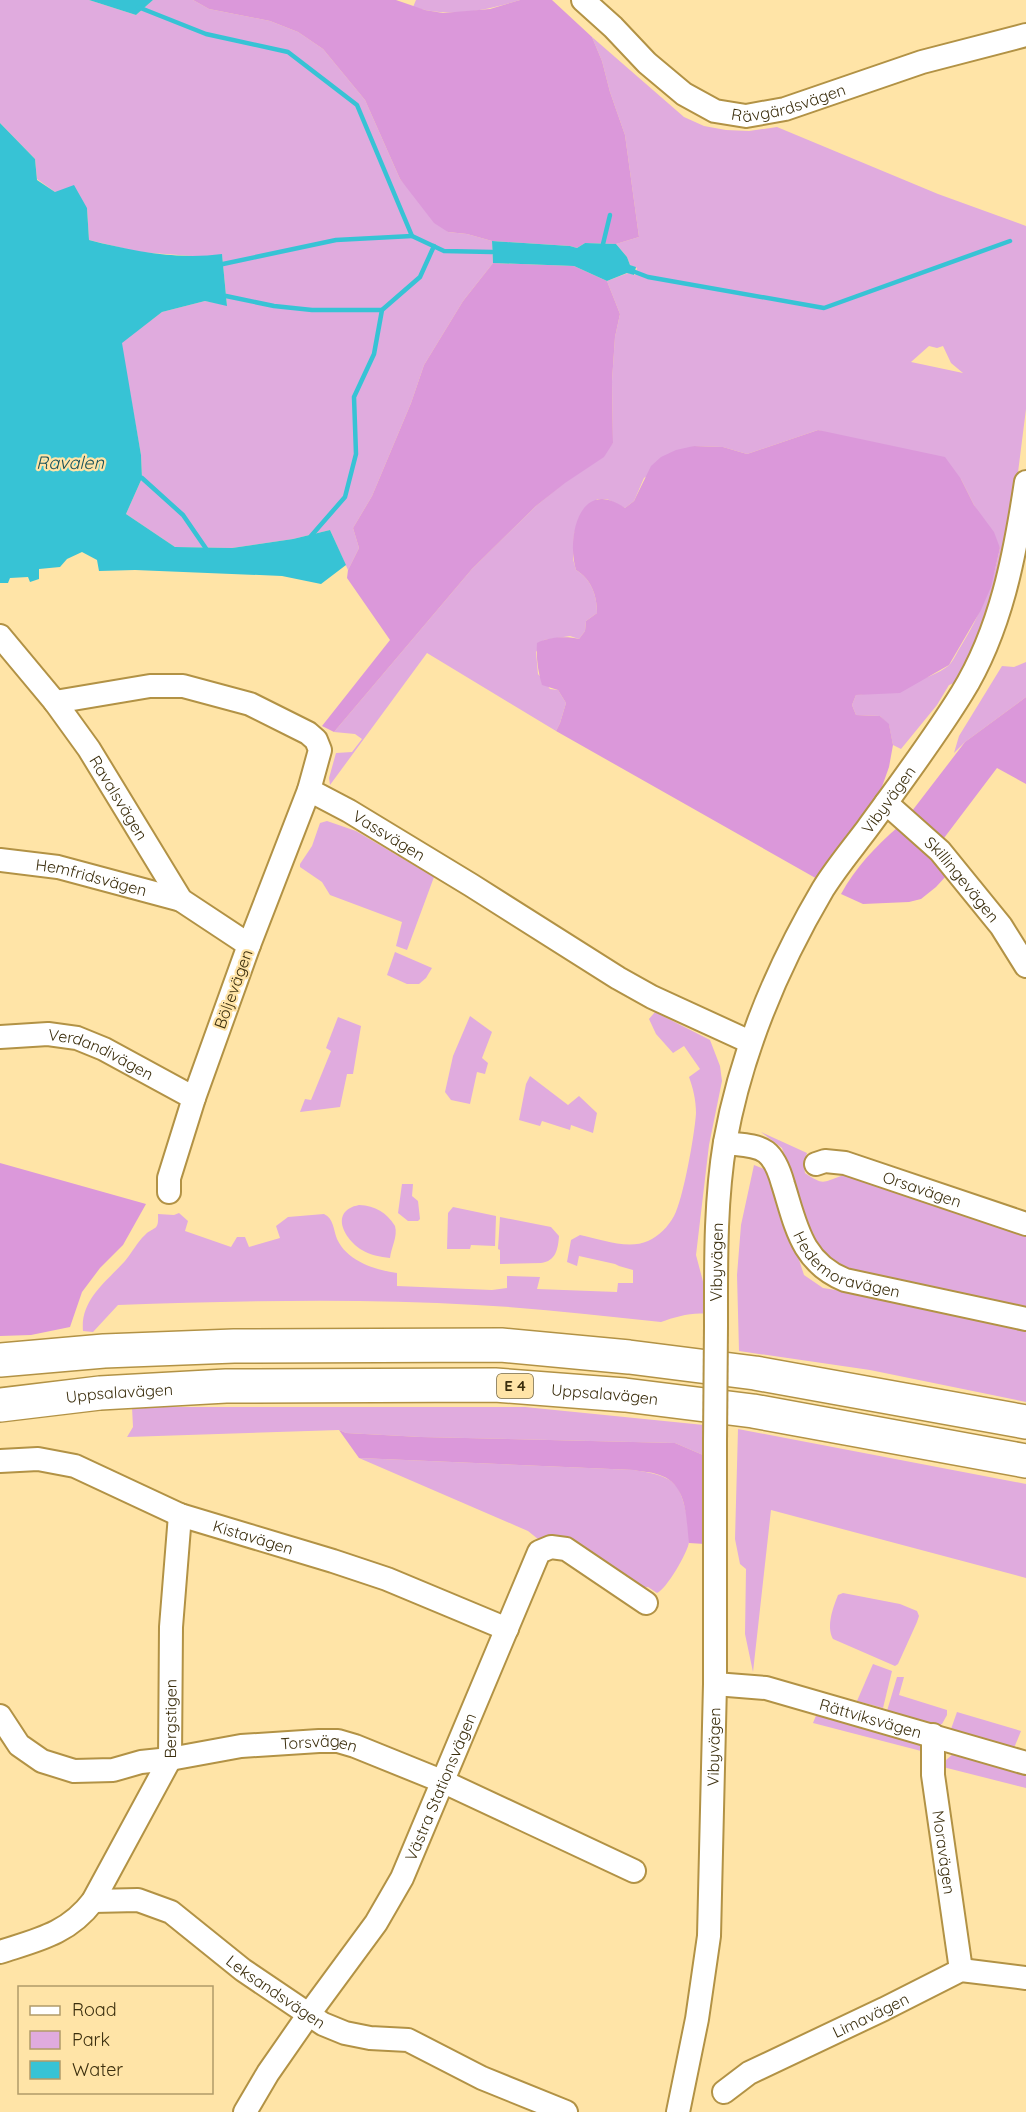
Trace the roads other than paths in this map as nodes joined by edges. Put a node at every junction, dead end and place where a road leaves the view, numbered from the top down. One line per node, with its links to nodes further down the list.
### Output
1 (583, 0): 2 (street, Rävgärdsvägen)
2 (604, 8): 3 (street, Rävgärdsvägen)
3 (1026, 35)
4 (1026, 482): 9 (street, Vibyvägen)
5 (0, 636): 6 (street, Ravalsvägen)
6 (10, 661): 7 (street, Ravalsvägen)
7 (55, 702): 8 (street); 11 (street, Ravalsvägen)
8 (309, 790): 12 (street, Böljevägen); 15 (street, Vassvägen)
9 (886, 803): 13 (street, Skillingevägen); 15 (street, Vibyvägen)
10 (0, 860): 11 (street, Hemfridsvägen)
11 (181, 900): 12 (street, Ravalsvägen)
12 (249, 945): 16 (street, Böljevägen)
13 (1026, 966)
14 (0, 1037): 16 (street, Verdandivägen)
15 (750, 1042): 17 (street, Vibyvägen)
16 (194, 1098): 19 (street, Böljevägen)
17 (725, 1143): 21 (street, Hedemoravägen); 30 (street, Vibyvägen, bridge)
18 (816, 1164): 20 (street, Orsavägen)
19 (169, 1192)
20 (1026, 1224)
21 (1026, 1320)
22 (0, 1360): 24 (highway)
23 (0, 1405): 26 (highway, Uppsalavägen / E 4)
24 (1026, 1422)
25 (0, 1461): 27 (street, Kistavägen)
26 (1026, 1461)
27 (180, 1515): 29 (street, Kistavägen); 33 (street, Bergstigen)
28 (646, 1603): 29 (street, Västra Stationsvägen)
29 (507, 1629): 35 (street, Västra Stationsvägen)
30 (715, 1684): 32 (street, Rättviksvägen); 45 (street, Vibyvägen)
31 (0, 1716): 33 (street, Torsvägen)
32 (933, 1735): 34 (street, Rättviksvägen); 39 (street, Moravägen)
33 (170, 1759): 35 (street, Torsvägen); 37 (street, Bergstigen)
34 (1026, 1763)
35 (444, 1782): 36 (street, Torsvägen); 41 (street, Västra Stationsvägen)
36 (634, 1871)
37 (93, 1901): 38 (street); 41 (street, Leksandsvägen)
38 (0, 1952)
39 (961, 1970): 40 (street); 42 (street, Limavägen)
40 (1026, 1978)
41 (309, 2014): 43 (street, Västra Stationsvägen); 44 (street, Leksandsvägen)
42 (723, 2092)
43 (245, 2112)
44 (566, 2112)
45 (678, 2112)

